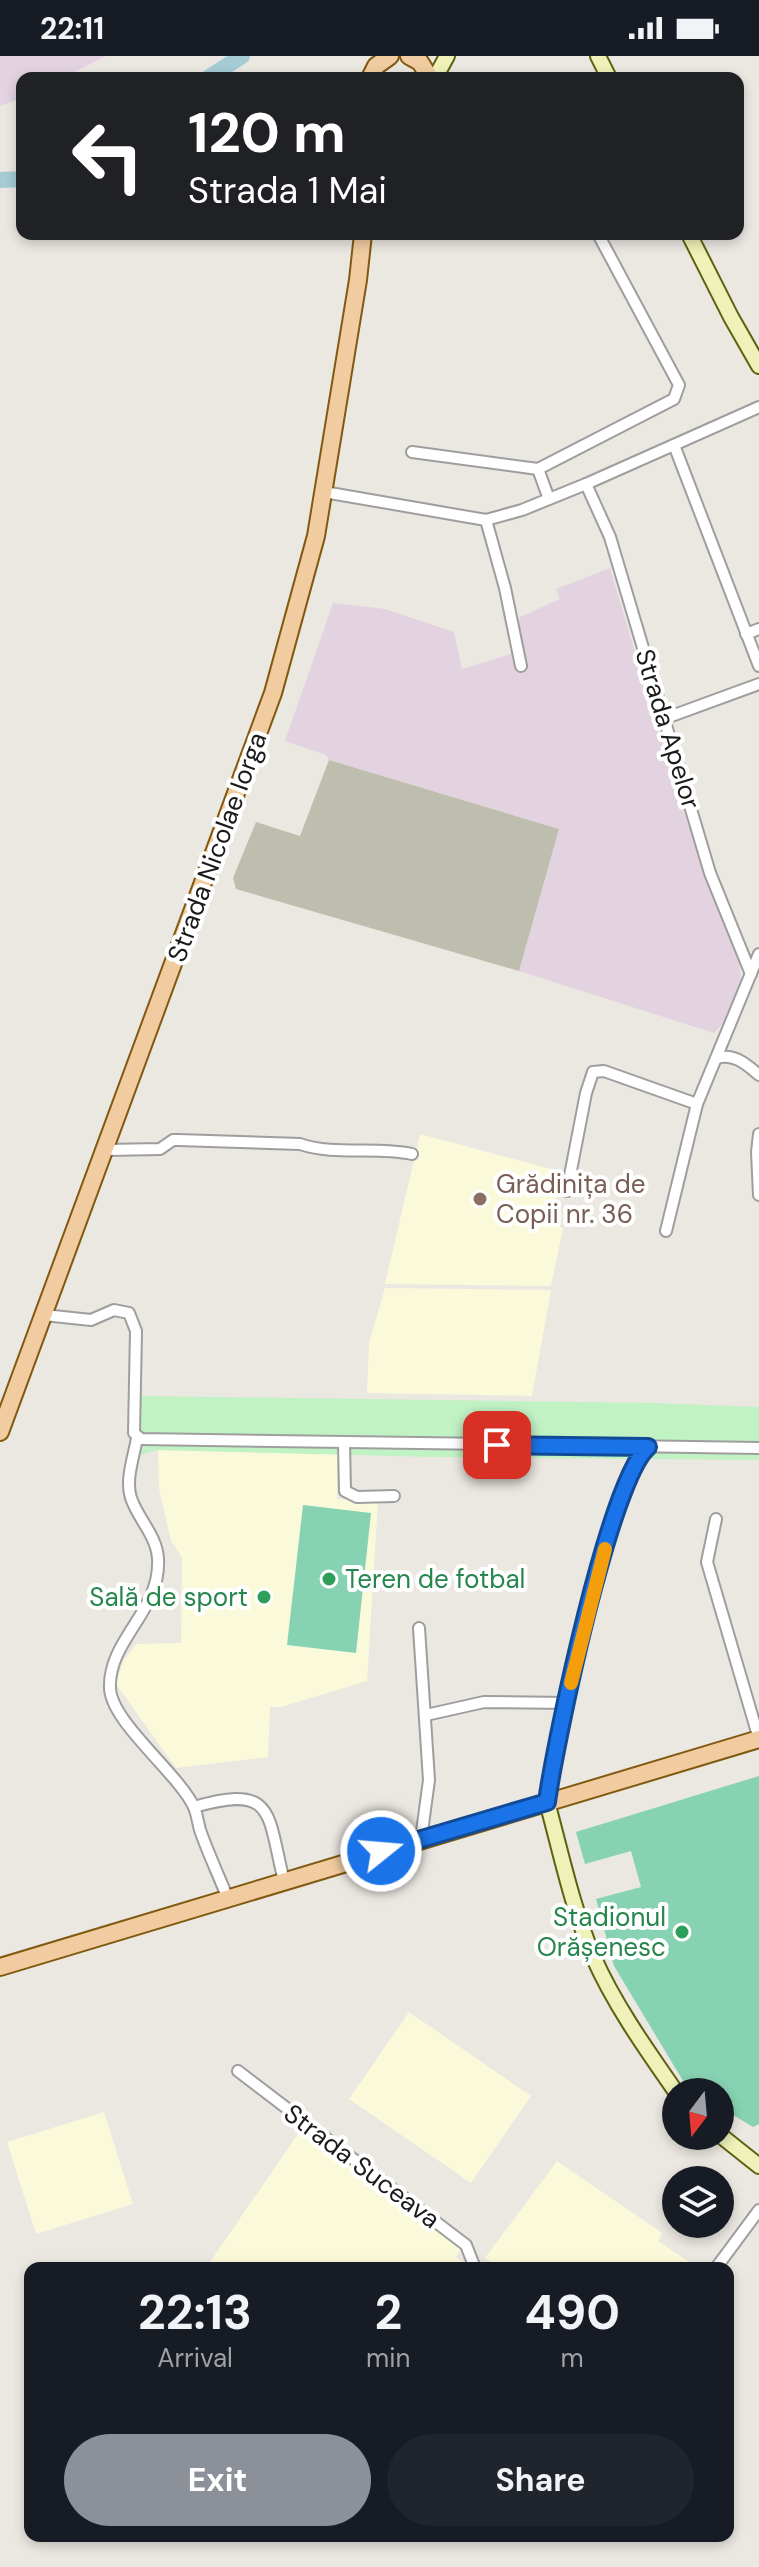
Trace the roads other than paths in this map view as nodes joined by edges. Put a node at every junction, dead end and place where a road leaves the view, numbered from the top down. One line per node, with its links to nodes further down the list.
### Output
1 (390, 56): 3 (main road)
2 (413, 56): 4 (main road)
3 (372, 72)
4 (428, 72)
5 (364, 240): 14 (main road, Strada Nicolae Iorga)
6 (601, 240): 12 (street)
7 (692, 240): 8 (main road)
8 (759, 366)
9 (759, 407): 10 (street)
10 (674, 445): 13 (street); 18 (street)
11 (412, 452): 12 (street)
12 (538, 469): 15 (street)
13 (586, 484): 15 (street); 22 (street, Strada Apelor)
14 (324, 492): 16 (street); 29 (main road, Strada Nicolae Iorga)
15 (549, 499): 16 (street)
16 (486, 520): 19 (street)
17 (759, 629): 18 (street)
18 (746, 634): 20 (street)
19 (521, 666)
20 (759, 666)
21 (759, 684): 22 (street)
22 (666, 718): 24 (street, Strada Apelor)
23 (759, 954): 24 (street)
24 (751, 974): 25 (street)
25 (717, 1058): 26 (street); 27 (street)
26 (759, 1075)
27 (697, 1104): 31 (street); 33 (street)
28 (759, 1134): 32 (street)
29 (106, 1150): 30 (street); 34 (main road, Strada Nicolae Iorga)
30 (412, 1154)
31 (567, 1191)
32 (759, 1195)
33 (666, 1231)
34 (44, 1315): 35 (main road, Strada Nicolae Iorga); 36 (street)
35 (0, 1432)
36 (137, 1438): 37 (street); 47 (street)
37 (344, 1443): 38 (street); 40 (street)
38 (648, 1447): 39 (street); 43 (street)
39 (759, 1448)
40 (394, 1496)
41 (716, 1519): 45 (street)
42 (419, 1628): 44 (street)
43 (566, 1703): 44 (street); 46 (street)
44 (426, 1715): 48 (street)
45 (759, 1739): 46 (main road)
46 (547, 1802): 48 (main road); 53 (main road)
47 (194, 1807): 49 (street); 50 (street)
48 (421, 1839): 49 (main road)
49 (284, 1881): 50 (main road)
50 (228, 1899): 51 (main road)
51 (0, 1967)
52 (238, 2071): 57 (street, Strada Suceava)
53 (667, 2078)
54 (734, 2146): 55 (main road)
55 (759, 2166)
56 (759, 2210): 58 (street)
57 (473, 2262)
58 (720, 2262)

